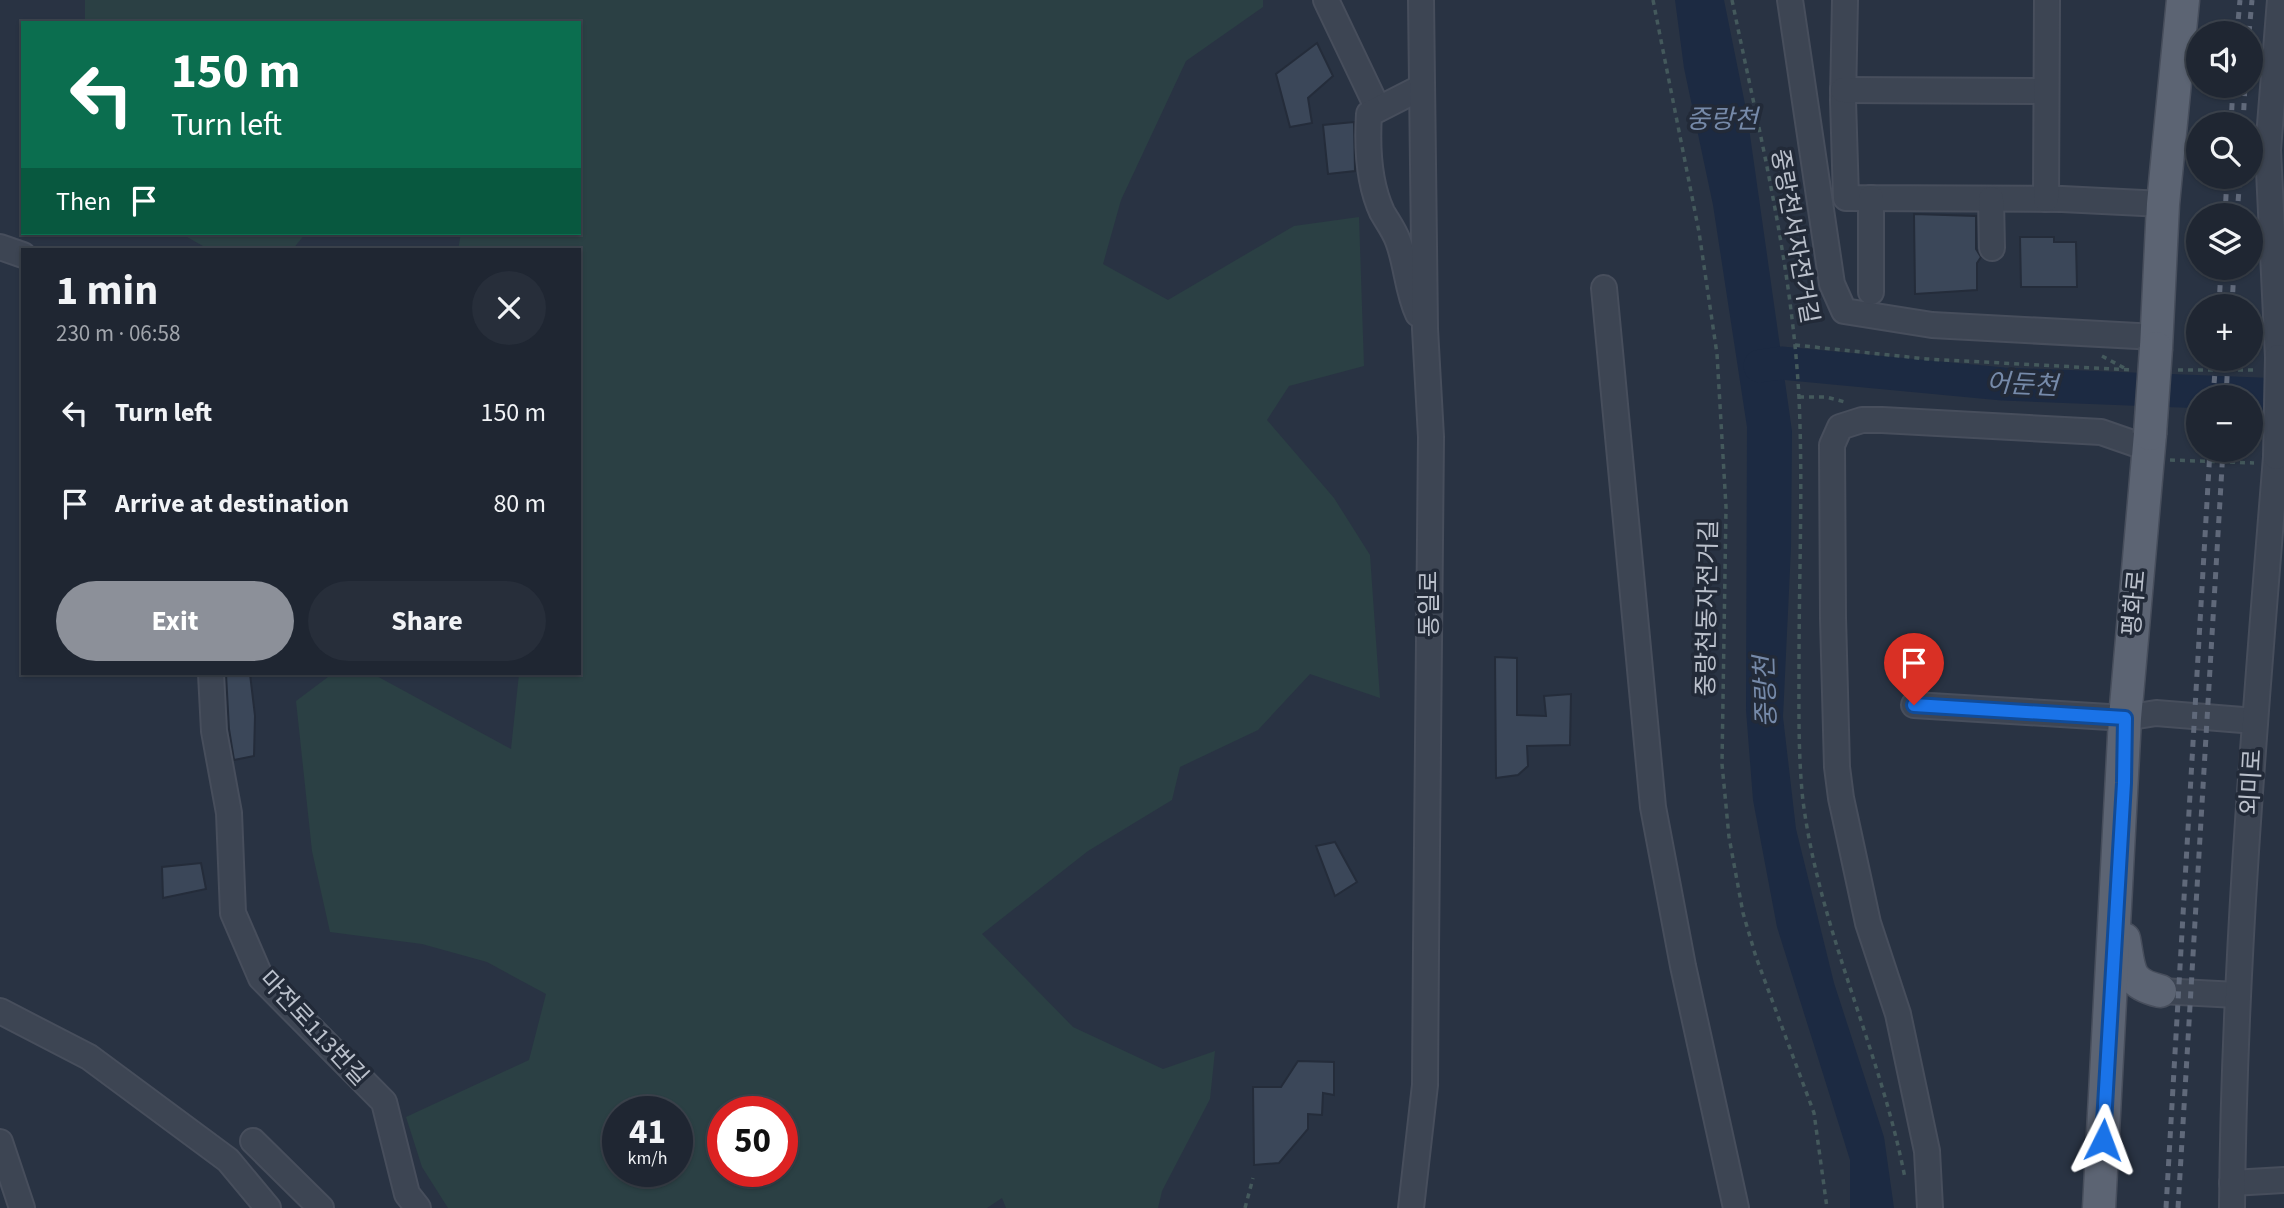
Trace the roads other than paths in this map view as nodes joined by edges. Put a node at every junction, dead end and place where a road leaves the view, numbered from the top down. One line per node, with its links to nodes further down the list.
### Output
1 (1326, 0): 11 (street)
2 (1421, 0): 8 (street, 동일로)
3 (1790, 0): 23 (street)
4 (1845, 0): 9 (street)
5 (2047, 0): 10 (street)
6 (2183, 0): 15 (main road, 평화로)
7 (2280, 0): 22 (street, 외미로)
8 (1422, 87): 11 (street); 21 (street, 동일로)
9 (1843, 90): 10 (street); 12 (street)
10 (2045, 91): 14 (street)
11 (1378, 109): 21 (street)
12 (1871, 198): 13 (street); 20 (street)
13 (1991, 199): 14 (street); 17 (street)
14 (2046, 199): 15 (street)
15 (2163, 204): 23 (main road, 평화로)
16 (0, 247): 18 (street)
17 (1992, 248)
18 (21, 254)
19 (1604, 288): 44 (street)
20 (1871, 292)
21 (1425, 329): 43 (street, 동일로)
22 (2275, 353): 25 (street, 외미로, bridge)
23 (2155, 356): 24 (main road, 평화로, bridge)
24 (2156, 448): 28 (main road, 평화로); 45 (street)
25 (2278, 460): 29 (street, 외미로)
26 (212, 675): 42 (street, 마전로113번길)
27 (1914, 705): 28 (street)
28 (2125, 718): 29 (street); 30 (main road, 평화로)
29 (2255, 721): 32 (street, 외미로)
30 (2116, 894): 31 (main road); 34 (main road, 평화로)
31 (2160, 991): 32 (street); 34 (main road)
32 (2237, 995): 38 (street, 외미로)
33 (0, 1012): 40 (street)
34 (2108, 1057): 46 (main road, 평화로)
35 (253, 1141): 41 (street)
36 (0, 1142): 39 (street)
37 (2284, 1181): 38 (street)
38 (2232, 1183): 47 (street, 외미로)
39 (22, 1208)
40 (268, 1208)
41 (321, 1208)
42 (418, 1208)
43 (1410, 1208)
44 (1736, 1208)
45 (1930, 1208)
46 (2099, 1208)
47 (2232, 1208)

